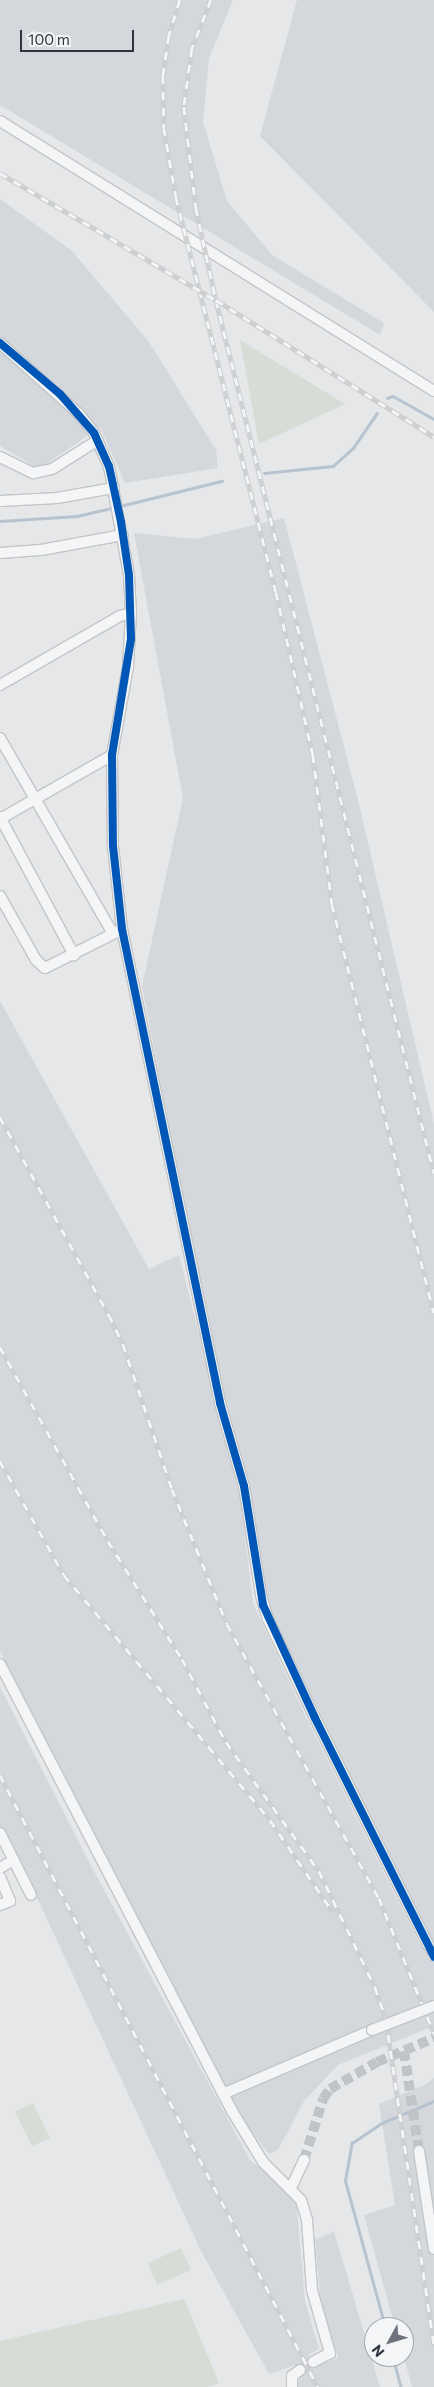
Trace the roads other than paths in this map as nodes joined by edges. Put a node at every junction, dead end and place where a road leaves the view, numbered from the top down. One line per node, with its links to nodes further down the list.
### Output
1 (0, 121): 3 (street)
2 (0, 343): 4 (street)
3 (434, 391)
4 (98, 440): 5 (street); 6 (street)
5 (0, 457)
6 (114, 492): 7 (street); 8 (street)
7 (0, 502)
8 (123, 535): 9 (street); 10 (street)
9 (0, 553)
10 (131, 613): 11 (street); 13 (street)
11 (0, 685)
12 (0, 738): 14 (street)
13 (112, 755): 14 (street); 17 (street)
14 (37, 798): 15 (street); 17 (street)
15 (0, 818): 18 (street)
16 (0, 896): 18 (street)
17 (117, 931): 18 (street); 27 (street)
18 (74, 955)
19 (0, 1664): 29 (street)
20 (0, 1832): 21 (street)
21 (4, 1850): 22 (street)
22 (14, 1860): 23 (street); 25 (street)
23 (0, 1868)
24 (1, 1883): 26 (street)
25 (32, 1895)
26 (0, 1906)
27 (428, 1945)
28 (434, 2006): 29 (street, bridge)
29 (223, 2094): 32 (street)
30 (420, 2151): 33 (street)
31 (304, 2160): 32 (street)
32 (291, 2188): 34 (street)
33 (434, 2249)
34 (313, 2362)
35 (300, 2370): 36 (street)
36 (292, 2387)

